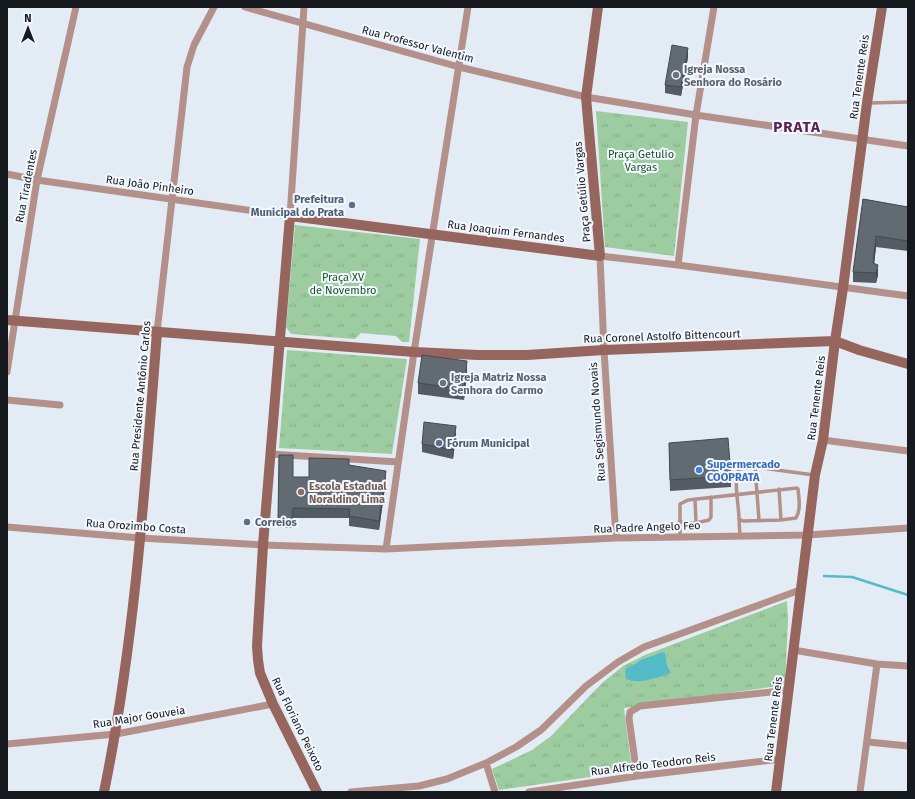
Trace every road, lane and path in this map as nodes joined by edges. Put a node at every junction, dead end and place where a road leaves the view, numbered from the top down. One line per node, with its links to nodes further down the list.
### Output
1 (76, 7): 18 (street, Rua Tiradentes)
2 (214, 7): 19 (street, Rua Presidente Antônio Carlos)
3 (245, 7): 9 (street, Rua Professor Valentim)
4 (304, 7): 9 (street)
5 (468, 7): 10 (street)
6 (598, 7): 11 (street, Praça Getúlio Vargas)
7 (714, 7): 14 (street)
8 (882, 7): 13 (street, Rua Tenente Reis)
9 (303, 24): 10 (street, Rua Professor Valentim); 20 (street)
10 (458, 66): 11 (street, Rua Professor Valentim); 21 (street)
11 (586, 97): 14 (street); 22 (street, Praça Getúlio Vargas)
12 (908, 102): 13 (lane)
13 (867, 103): 15 (street, Rua Tenente Reis)
14 (696, 115): 15 (street); 23 (street)
15 (863, 139): 16 (street); 24 (street, Rua Tenente Reis)
16 (908, 146)
17 (7, 174): 18 (street, Rua João Pinheiro)
18 (37, 180): 19 (street, Rua João Pinheiro); 26 (street, Rua Tiradentes)
19 (173, 199): 20 (street, Rua João Pinheiro); 27 (street, Rua Presidente Antônio Carlos)
20 (290, 216): 21 (street); 29 (street)
21 (433, 234): 22 (street, Rua Joaquim Fernandes); 31 (street)
22 (600, 256): 23 (street, Praça Getúlio Vargas); 30 (street, Rua Segismundo Novais)
23 (678, 265): 24 (street, Praça Getúlio Vargas)
24 (843, 288): 25 (street, Praça Getúlio Vargas); 28 (street, Rua Tenente Reis)
25 (908, 296)
26 (10, 321): 27 (street); 33 (street, Rua Tiradentes)
27 (157, 332): 29 (street); 57 (street, Rua Presidente Antônio Carlos)
28 (835, 341): 30 (street, Rua Coronel Astolfo Bittencourt); 32 (street, Rua Coronel Astolfo Bittencourt); 36 (street, Rua Tenente Reis)
29 (279, 342): 31 (street); 38 (street)
30 (604, 350): 31 (street, Rua Coronel Astolfo Bittencourt); 58 (street, Rua Segismundo Novais)
31 (414, 352): 39 (street)
32 (908, 364)
33 (7, 372)
34 (7, 400): 35 (street)
35 (60, 405)
36 (823, 440): 37 (street); 41 (street, Rua Tenente Reis)
37 (908, 452)
38 (270, 454): 39 (street); 59 (street)
39 (398, 462): 60 (street)
40 (755, 467): 41 (lane); 43 (lane); 44 (lane)
41 (816, 475): 54 (street, Rua Tenente Reis)
42 (779, 489): 43 (lane); 49 (lane); 49 (lane)
43 (756, 492): 44 (lane); 48 (lane)
44 (737, 494): 45 (lane); 47 (lane)
45 (711, 497): 46 (lane); 51 (lane)
46 (695, 499): 50 (lane); 51 (lane)
47 (739, 519): 48 (lane); 55 (lane)
48 (759, 520): 49 (lane)
49 (781, 520)
50 (679, 522): 51 (lane); 56 (lane)
51 (696, 523)
52 (7, 527): 57 (street, Rua Orozimbo Costa)
53 (908, 528): 54 (street, Rua Padre Angelo Feo)
54 (808, 534): 55 (street, Rua Padre Angelo Feo); 61 (street, Rua Tenente Reis)
55 (740, 536): 56 (street, Rua Padre Angelo Feo)
56 (680, 537): 58 (street, Rua Padre Angelo Feo)
57 (140, 538): 59 (street, Rua Orozimbo Costa); 67 (street, Rua Presidente Antônio Carlos)
58 (616, 538): 60 (street, Rua Padre Angelo Feo)
59 (263, 545): 60 (street); 66 (street, Rua Floriano Peixoto)
60 (386, 549)
61 (800, 590): 62 (street, Rua Tenente Reis); 72 (street)
62 (793, 650): 63 (street); 65 (street, Rua Tenente Reis)
63 (878, 664): 64 (street); 68 (street)
64 (908, 666)
65 (788, 690): 71 (street, Rua Tenente Reis); 73 (street)
66 (273, 704): 67 (street, Rua Major Gouveia); 75 (street, Rua Floriano Peixoto)
67 (116, 734): 69 (street, Rua Major Gouveia); 74 (street, Rua Presidente Antônio Carlos)
68 (868, 742): 70 (street); 80 (street)
69 (7, 744)
70 (908, 746)
71 (780, 759): 73 (street, Rua Alfredo Teodoro Reis); 79 (street, Rua Tenente Reis)
72 (486, 763): 76 (street); 77 (street)
73 (637, 776): 78 (street, Rua Alfredo Teodoro Reis)
74 (104, 792)
75 (318, 792)
76 (351, 792)
77 (495, 792)
78 (529, 792)
79 (776, 792)
80 (860, 792)

